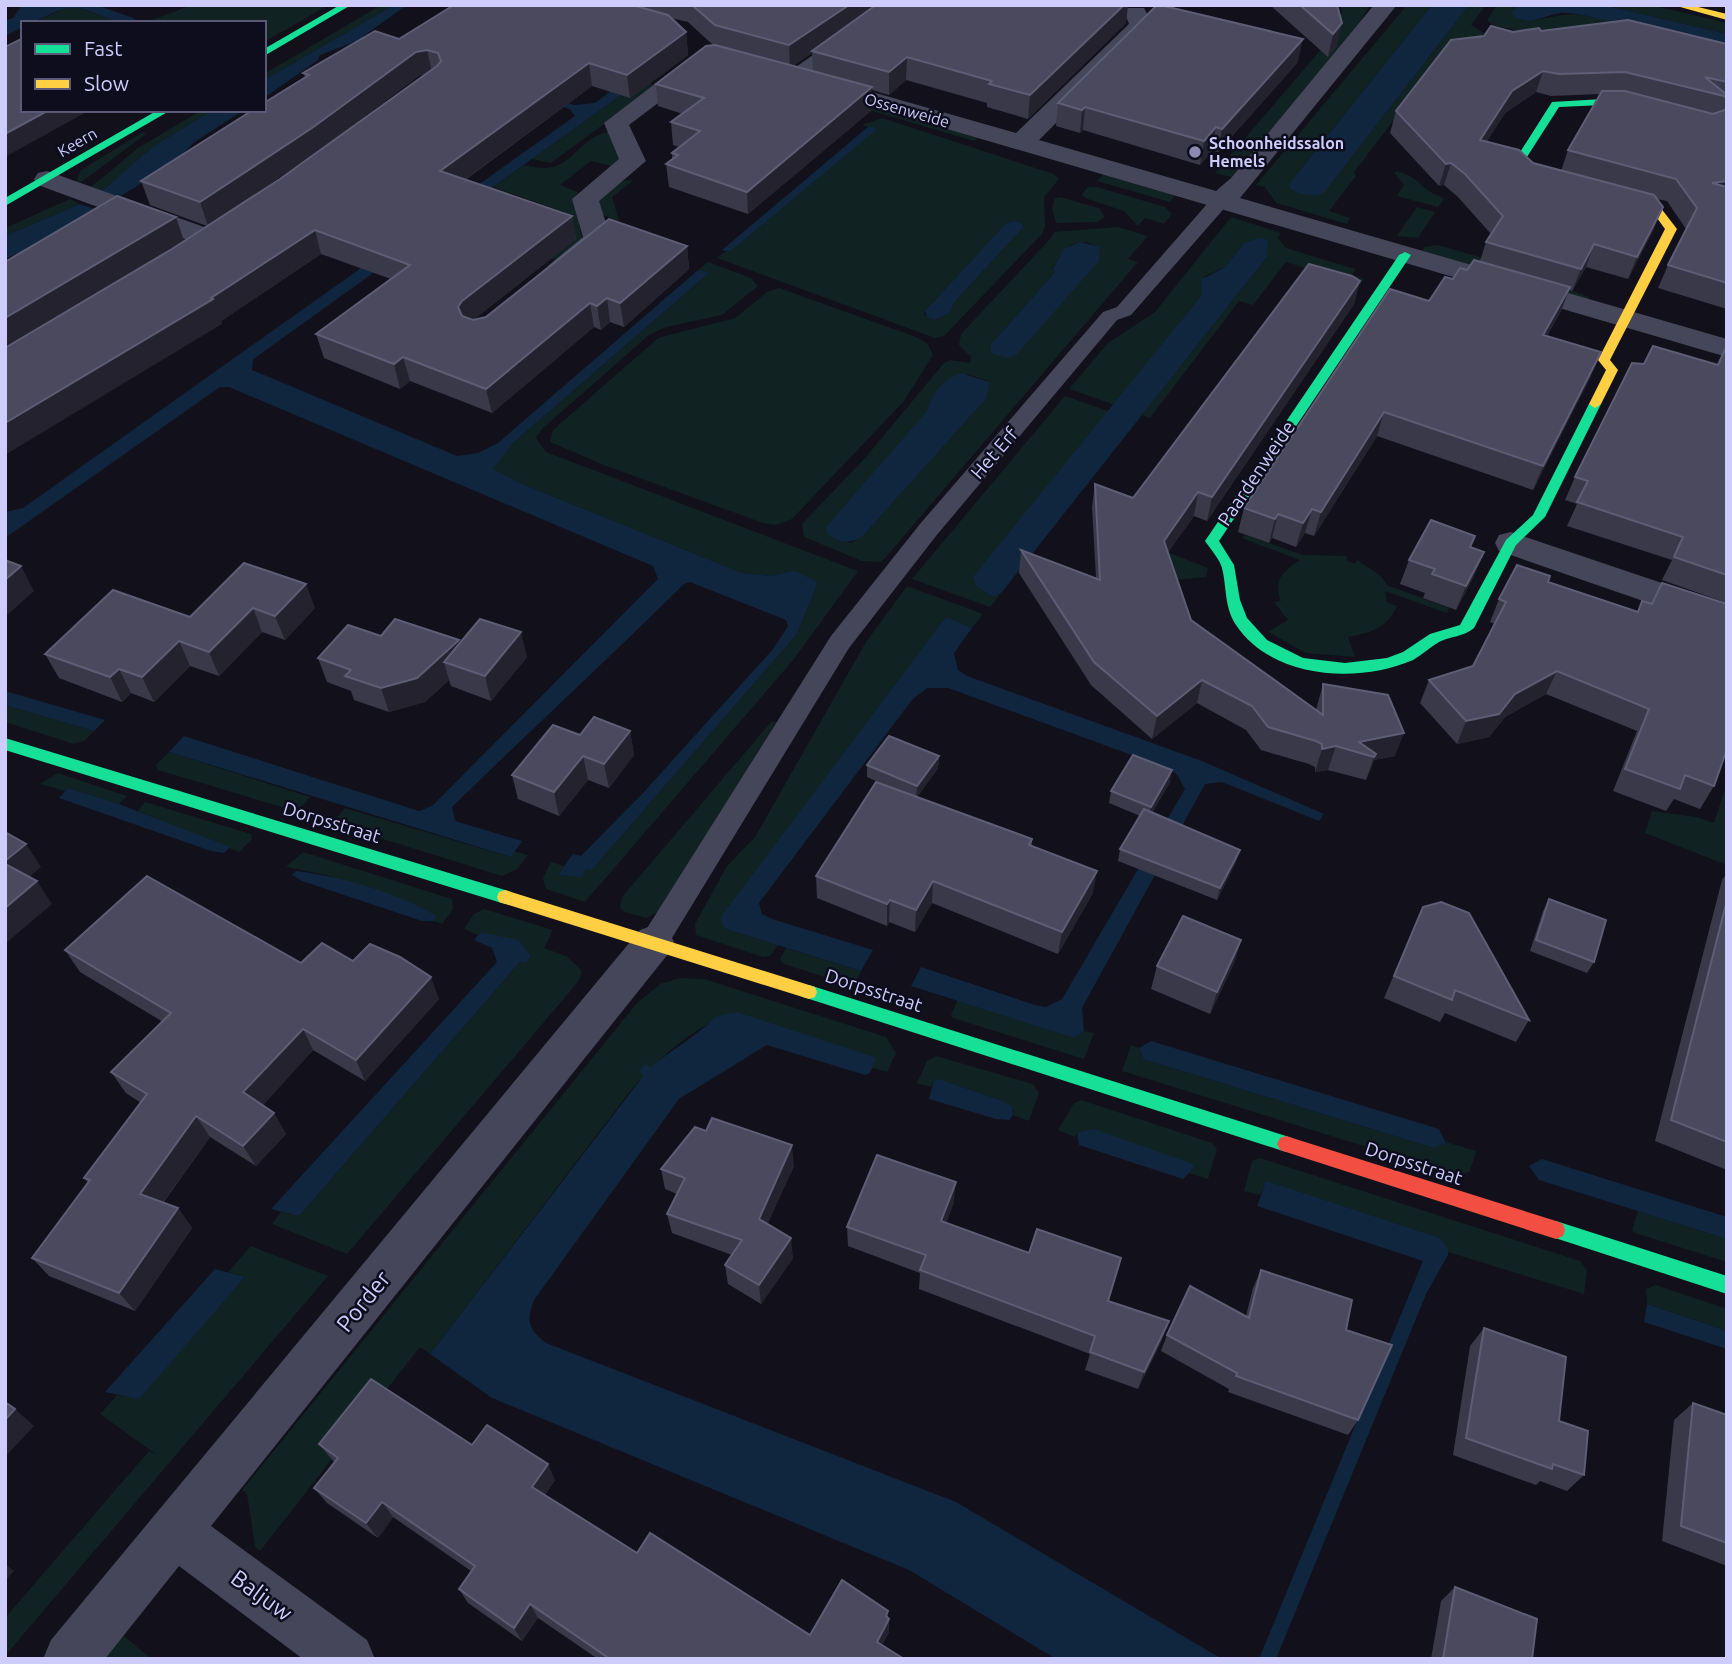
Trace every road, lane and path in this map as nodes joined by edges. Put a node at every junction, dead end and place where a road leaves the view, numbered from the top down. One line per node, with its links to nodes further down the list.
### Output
1 (347, 5): 7 (street)
2 (1386, 5): 14 (street, Het Erf)
3 (1677, 5): 5 (street)
4 (1138, 9): 12 (street)
5 (1727, 17)
6 (856, 29): 9 (lane, Ossenweide)
7 (266, 52)
8 (708, 52): 18 (street)
9 (781, 74): 12 (street, Ossenweide)
10 (163, 112): 13 (street, Keern)
11 (1667, 116): 19 (street, Paardenweide)
12 (1021, 143): 14 (street, Ossenweide)
13 (47, 179): 15 (street, Keern); 16 (street)
14 (1221, 200): 17 (street); 24 (lane, Het Erf)
15 (5, 204)
16 (211, 239)
17 (1405, 255): 19 (street); 21 (street, Paardenweide)
18 (547, 278)
19 (1623, 319): 20 (street); 21 (street, Paardenweide)
20 (1727, 348)
21 (1511, 543): 22 (street)
22 (1727, 618)
23 (5, 744): 24 (street, Dorpsstraat)
24 (654, 942): 25 (street, Dorpsstraat); 26 (street, Porder)
25 (1727, 1285)
26 (176, 1532): 27 (street, Porder); 28 (street, Baljuw)
27 (71, 1659)
28 (348, 1659)

